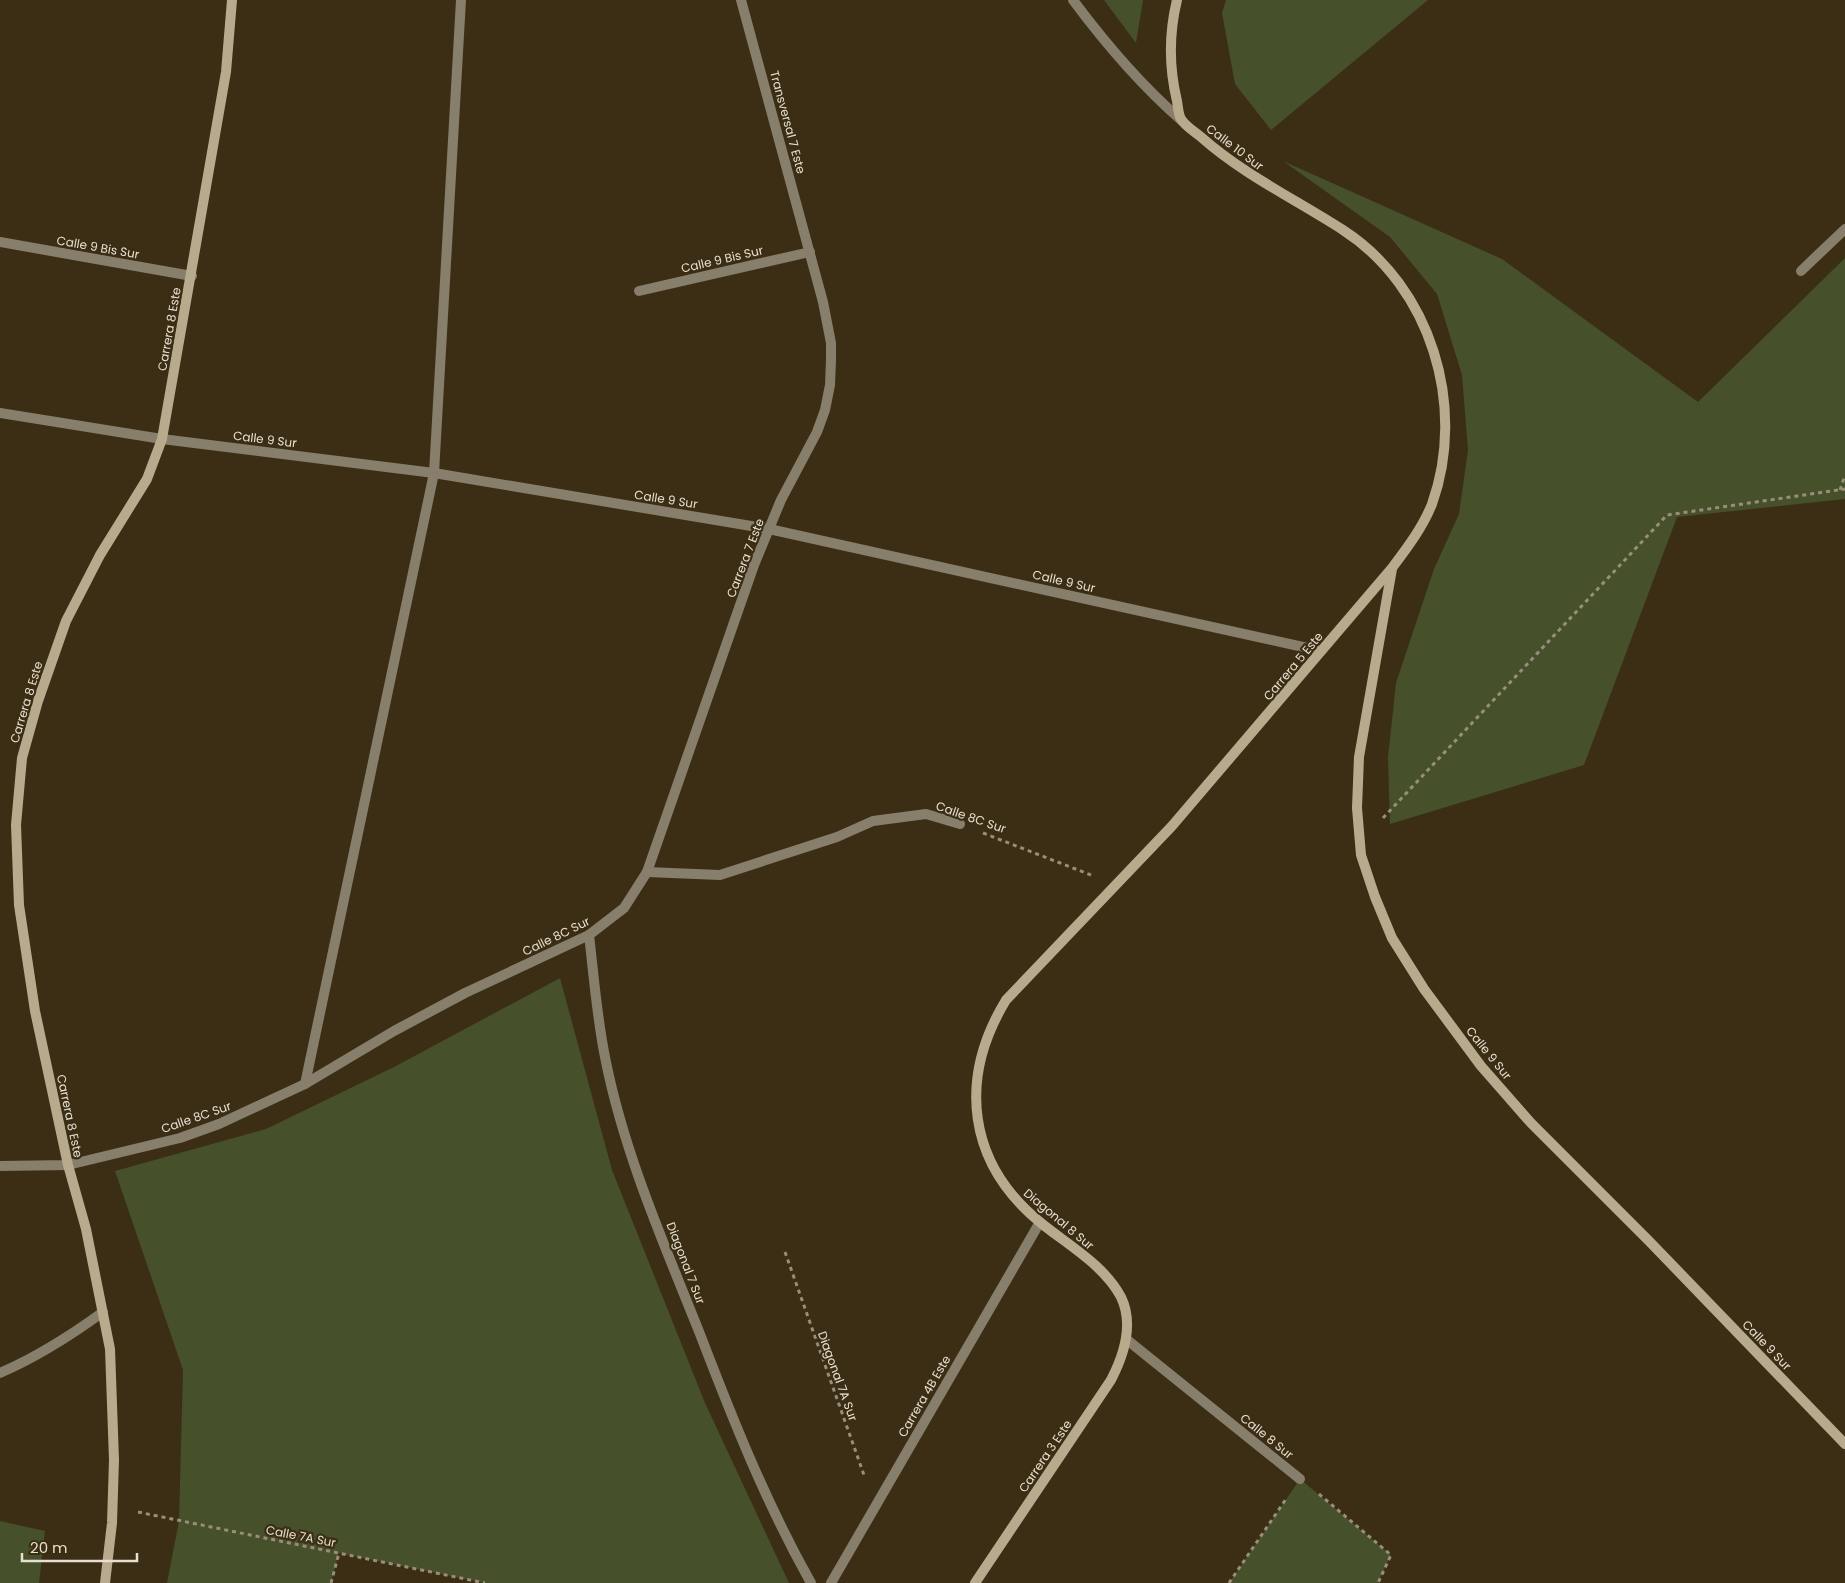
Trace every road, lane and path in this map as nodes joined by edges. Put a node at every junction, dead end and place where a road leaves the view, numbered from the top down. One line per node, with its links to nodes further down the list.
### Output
1 (232, 0): 11 (street, Carrera 8 Este)
2 (461, 0): 16 (street)
3 (741, 0): 9 (street, Transversal 7 Este)
4 (1073, 0): 6 (street, Calle 10 Sur)
5 (1177, 0): 6 (street)
6 (1181, 120): 12 (street, Calle 10 Sur)
7 (1845, 229): 10 (street)
8 (0, 242): 11 (street, Calle 9 Bis Sur)
9 (810, 252): 13 (street, Calle 9 Bis Sur); 20 (street, Carrera 7 Este)
10 (1801, 271)
11 (192, 276): 15 (street, Carrera 8 Este)
12 (1403, 288): 21 (street, Carrera 5 Este)
13 (639, 291)
14 (0, 413): 15 (street, Calle 9 Sur)
15 (162, 438): 16 (street, Calle 9 Sur); 30 (street, Carrera 8 Este)
16 (434, 473): 20 (street, Calle 9 Sur); 29 (street)
17 (1845, 474): 19 (path)
18 (1845, 489): 19 (path)
19 (1840, 490): 24 (path)
20 (768, 528): 22 (street, Calle 9 Sur); 25 (street, Carrera 7 Este)
21 (1392, 568): 22 (street, Carrera 5 Este); 24 (street, Calle 9 Sur)
22 (1321, 651): 26 (street, Carrera 5 Este)
23 (960, 824): 25 (street, Calle 8C Sur); 26 (path, Calle 8C Sur)
24 (1360, 842): 37 (street, Calle 9 Sur)
25 (646, 872): 27 (street, Calle 8C Sur)
26 (1117, 885): 28 (street, Carrera 5 Este)
27 (589, 935): 29 (street, Calle 8C Sur); 45 (street, Diagonal 7 Sur)
28 (1006, 1000): 32 (street, Diagonal 8 Sur)
29 (305, 1084): 30 (street, Calle 8C Sur)
30 (68, 1165): 31 (street, Calle 8C Sur); 34 (street, Carrera 8 Este)
31 (0, 1166)
32 (1040, 1222): 35 (street, Diagonal 8 Sur); 39 (street, Carrera 4B Este)
33 (785, 1252): 39 (path, Diagonal 7A Sur)
34 (103, 1312): 36 (street); 40 (street, Carrera 8 Este)
35 (1126, 1339): 38 (street, Calle 8 Sur); 47 (street, Carrera 3 Este)
36 (0, 1373)
37 (1845, 1444)
38 (1300, 1479): 48 (path); 49 (path)
39 (875, 1506): 46 (street, Carrera 4B Este)
40 (113, 1507): 41 (path, Calle 7A Sur); 42 (street, Carrera 8 Este)
41 (338, 1553): 43 (path); 44 (path, Calle 7A Sur)
42 (105, 1583)
43 (331, 1583)
44 (485, 1583)
45 (811, 1583)
46 (831, 1583)
47 (975, 1583)
48 (1229, 1583)
49 (1378, 1583)

